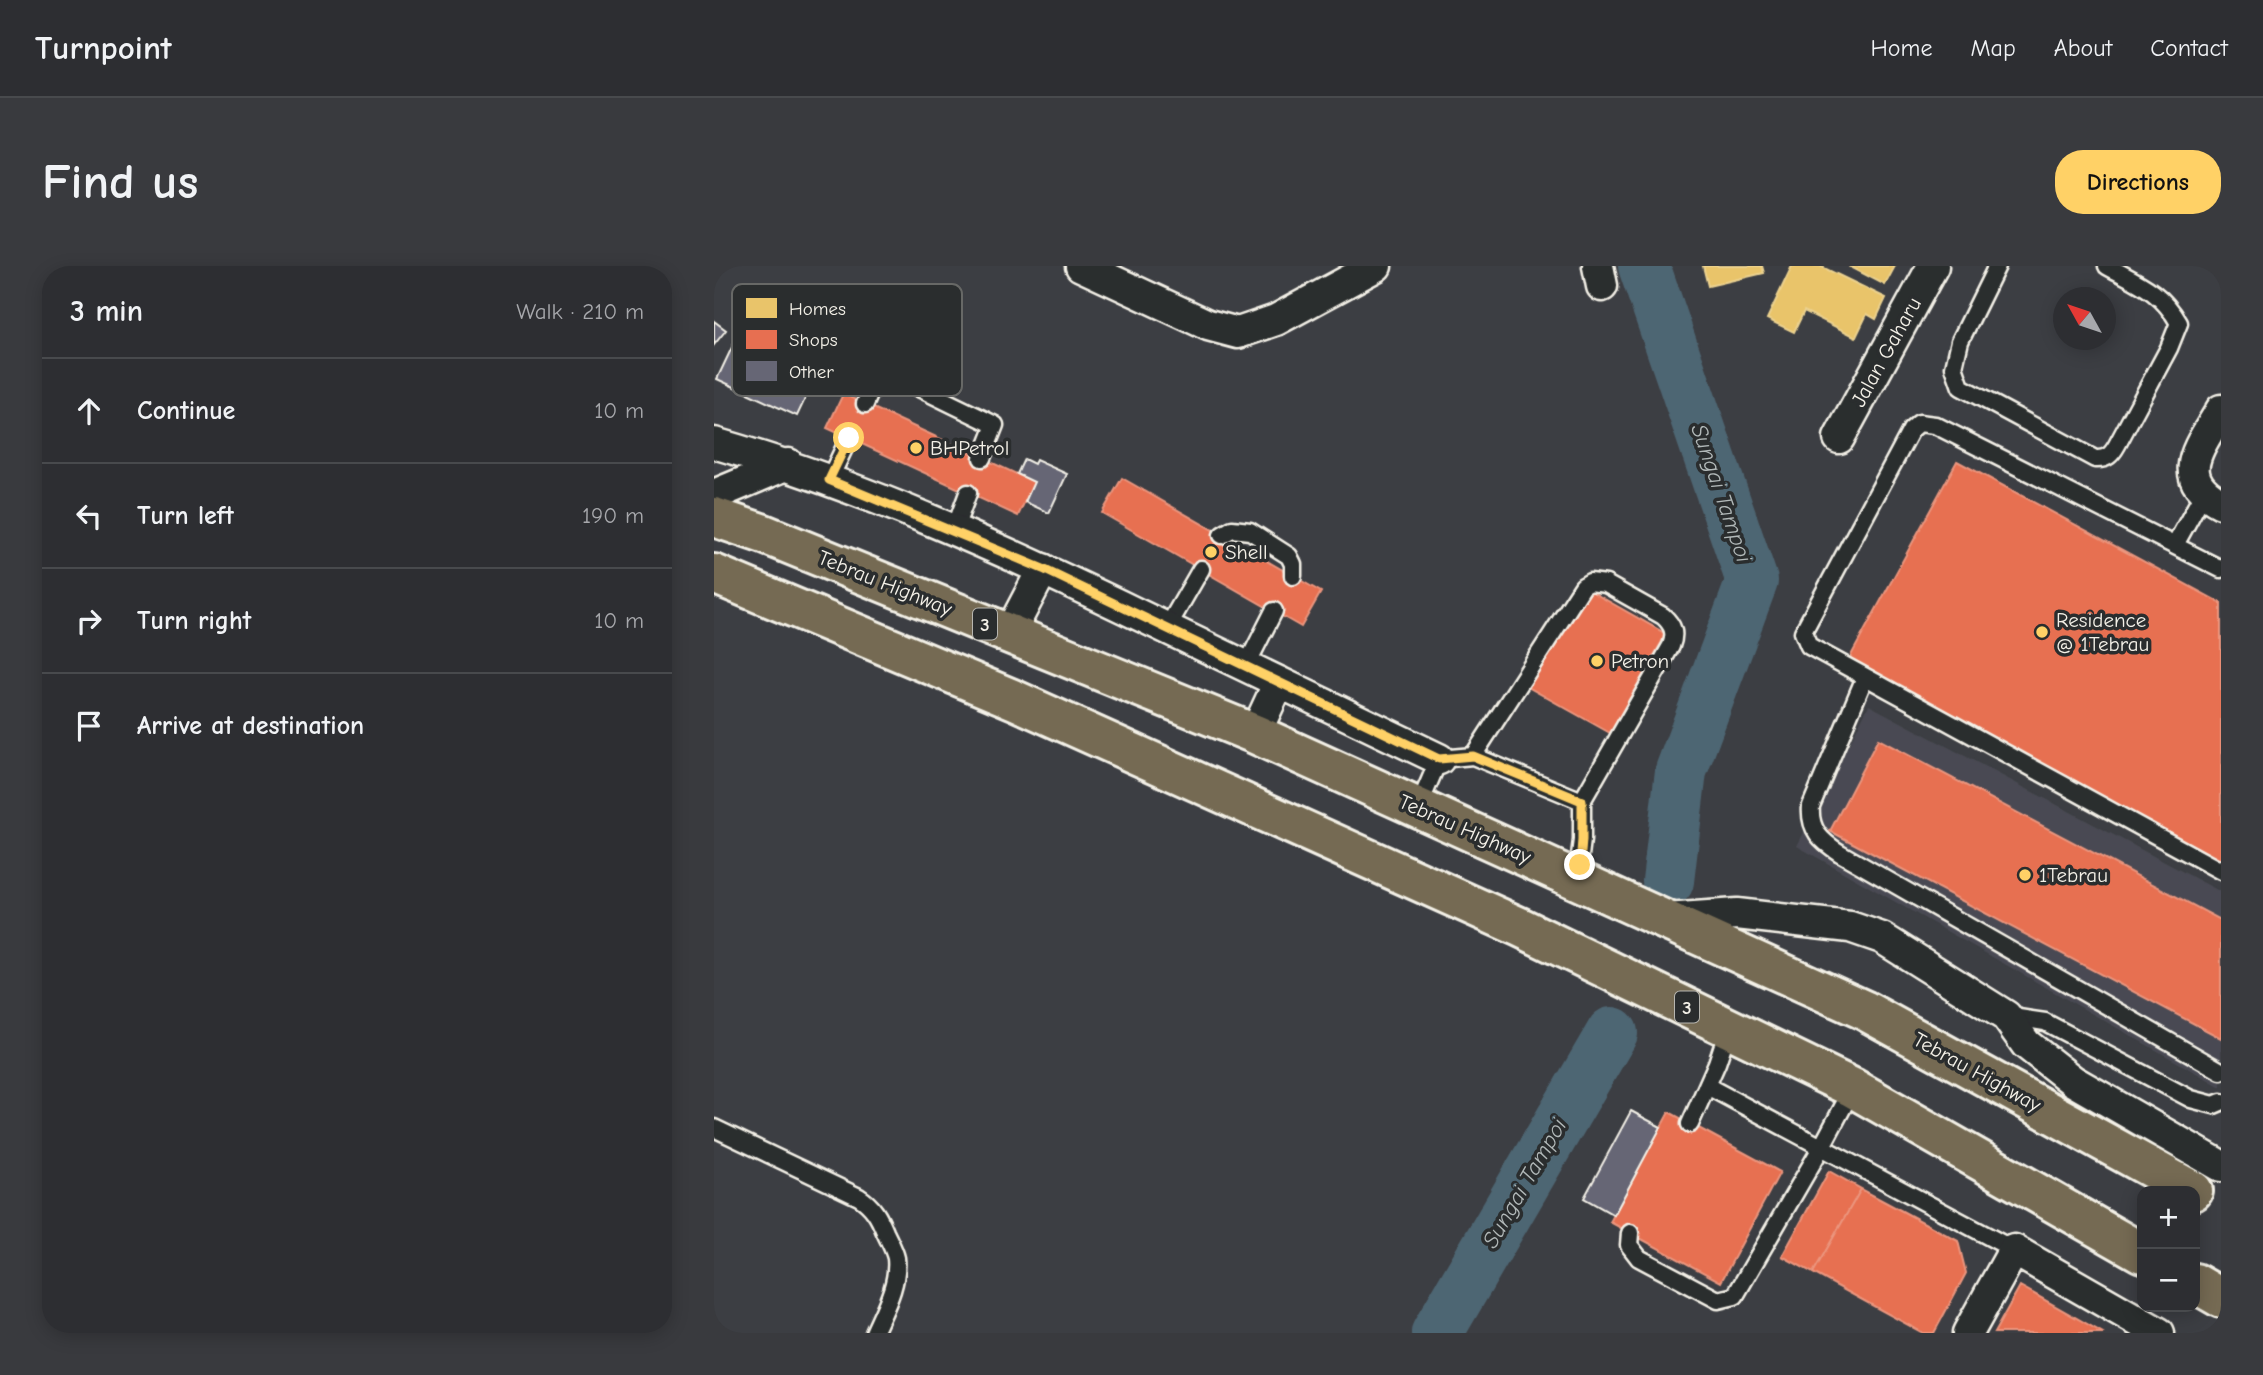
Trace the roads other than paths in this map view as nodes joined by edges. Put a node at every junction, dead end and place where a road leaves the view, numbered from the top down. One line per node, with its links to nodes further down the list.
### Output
1 (1081, 266): 2 (street)
2 (1377, 266)
3 (1933, 266): 11 (street, Jalan Gaharu)
4 (1997, 266): 5 (lane)
5 (2107, 266)
6 (868, 396): 8 (lane)
7 (935, 396): 13 (lane)
8 (865, 404)
9 (2221, 410): 18 (street)
10 (849, 438): 15 (lane)
11 (1839, 438)
12 (714, 443): 14 (street)
13 (982, 458)
14 (788, 464): 15 (street); 17 (street)
15 (829, 480): 20 (street)
16 (968, 493): 20 (lane)
17 (714, 495)
18 (2212, 498): 22 (lane)
19 (714, 517): 30 (highway, Tebrau Highway / 3)
20 (954, 531): 23 (street)
21 (1222, 535): 27 (lane)
22 (2175, 545): 25 (lane); 32 (lane)
23 (1043, 569): 29 (street); 30 (street)
24 (1201, 569): 29 (lane)
25 (2221, 569)
26 (714, 574): 43 (highway, 3)
27 (1293, 576)
28 (1274, 611): 31 (lane)
29 (1167, 628): 31 (street)
30 (1009, 634): 34 (highway, Tebrau Highway / 3)
31 (1245, 666): 33 (street)
32 (1866, 677): 39 (lane); 44 (lane)
33 (1279, 682): 34 (street); 36 (street)
34 (1255, 734): 38 (highway, Tebrau Highway / 3)
35 (1473, 756): 36 (lane); 37 (lane); 37 (lane)
36 (1439, 759): 38 (lane)
37 (1582, 801): 40 (lane)
38 (1418, 808): 40 (highway, Tebrau Highway / 3)
39 (2221, 871)
40 (1577, 879): 41 (highway, Tebrau Highway / 3)
41 (1666, 919): 42 (street); 52 (highway, Tebrau Highway / 3)
42 (2006, 1016): 47 (lane); 51 (street)
43 (1729, 1027): 45 (lane); 46 (highway, 3)
44 (2221, 1071)
45 (1707, 1086): 48 (lane); 50 (lane)
46 (1853, 1088): 50 (lane); 57 (highway, 3)
47 (2221, 1102)
48 (1690, 1124)
49 (714, 1128): 60 (lane)
50 (1821, 1148): 55 (lane); 56 (lane)
51 (2221, 1167)
52 (2183, 1186)
53 (2200, 1195): 54 (highway, Tebrau Highway / 3)
54 (2221, 1207)
55 (1630, 1233)
56 (2014, 1250): 61 (street); 62 (street)
57 (2137, 1250)
58 (2200, 1286): 59 (highway)
59 (2221, 1298)
60 (874, 1333)
61 (1968, 1333)
62 (2159, 1333)

